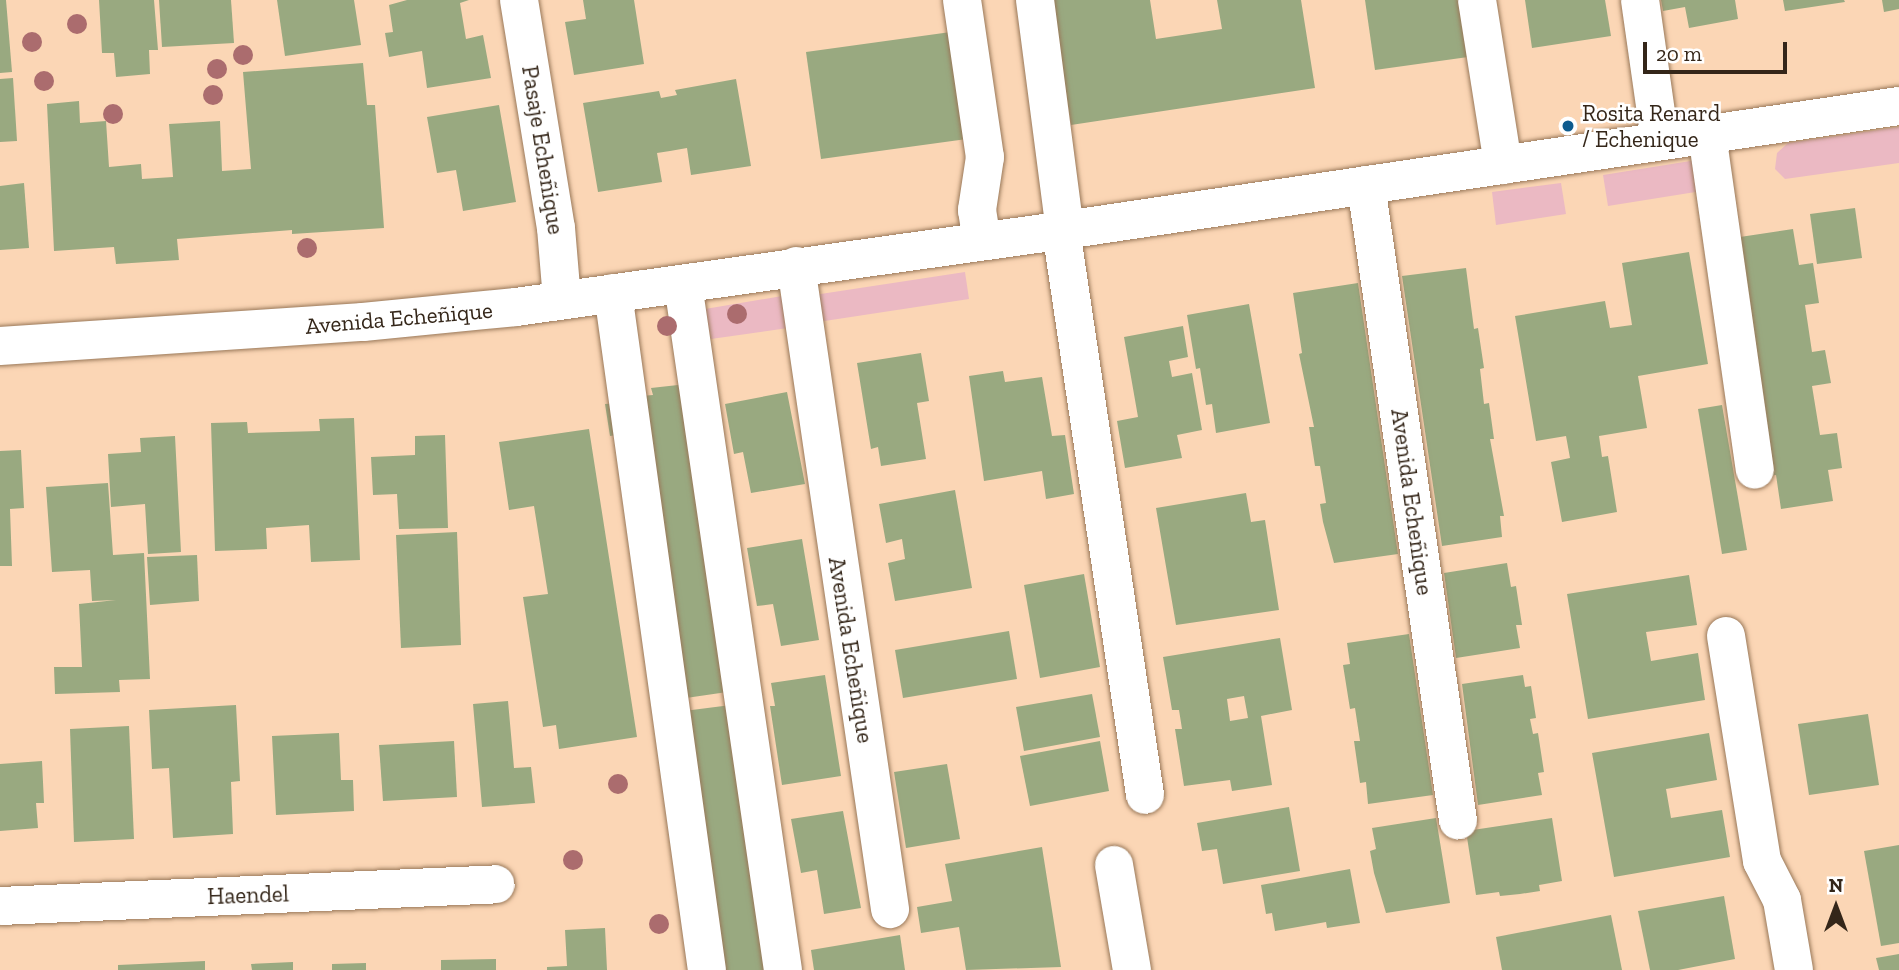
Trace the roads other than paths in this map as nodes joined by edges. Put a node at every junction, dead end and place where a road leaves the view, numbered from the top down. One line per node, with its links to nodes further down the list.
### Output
1 (519, 0): 16 (street, Pasaje Echeñique)
2 (962, 0): 12 (street)
3 (1035, 0): 11 (street)
4 (1478, 0): 9 (street)
5 (1640, 0): 8 (street)
6 (1899, 106): 7 (street, Avenida Echeñique)
7 (1707, 134): 8 (street, Avenida Echeñique); 18 (street)
8 (1660, 141): 9 (street, Avenida Echeñique)
9 (1503, 165): 10 (street, Avenida Echeñique)
10 (1366, 185): 11 (street, Avenida Echeñique); 21 (street, Avenida Echeñique)
11 (1063, 230): 12 (street, Avenida Echeñique); 20 (street)
12 (982, 241): 13 (street, Avenida Echeñique)
13 (796, 266): 14 (street, Avenida Echeñique); 25 (street, Avenida Echeñique)
14 (683, 284): 15 (street, Avenida Echeñique); 27 (street)
15 (613, 293): 16 (street, Avenida Echeñique); 26 (street)
16 (562, 300): 17 (street, Avenida Echeñique)
17 (0, 346)
18 (1755, 470)
19 (1726, 636): 29 (street)
20 (1145, 795)
21 (1458, 820)
22 (1114, 864): 28 (street)
23 (496, 884): 24 (street, Haendel)
24 (0, 906)
25 (890, 909)
26 (707, 970)
27 (783, 970)
28 (1132, 970)
29 (1794, 970)

